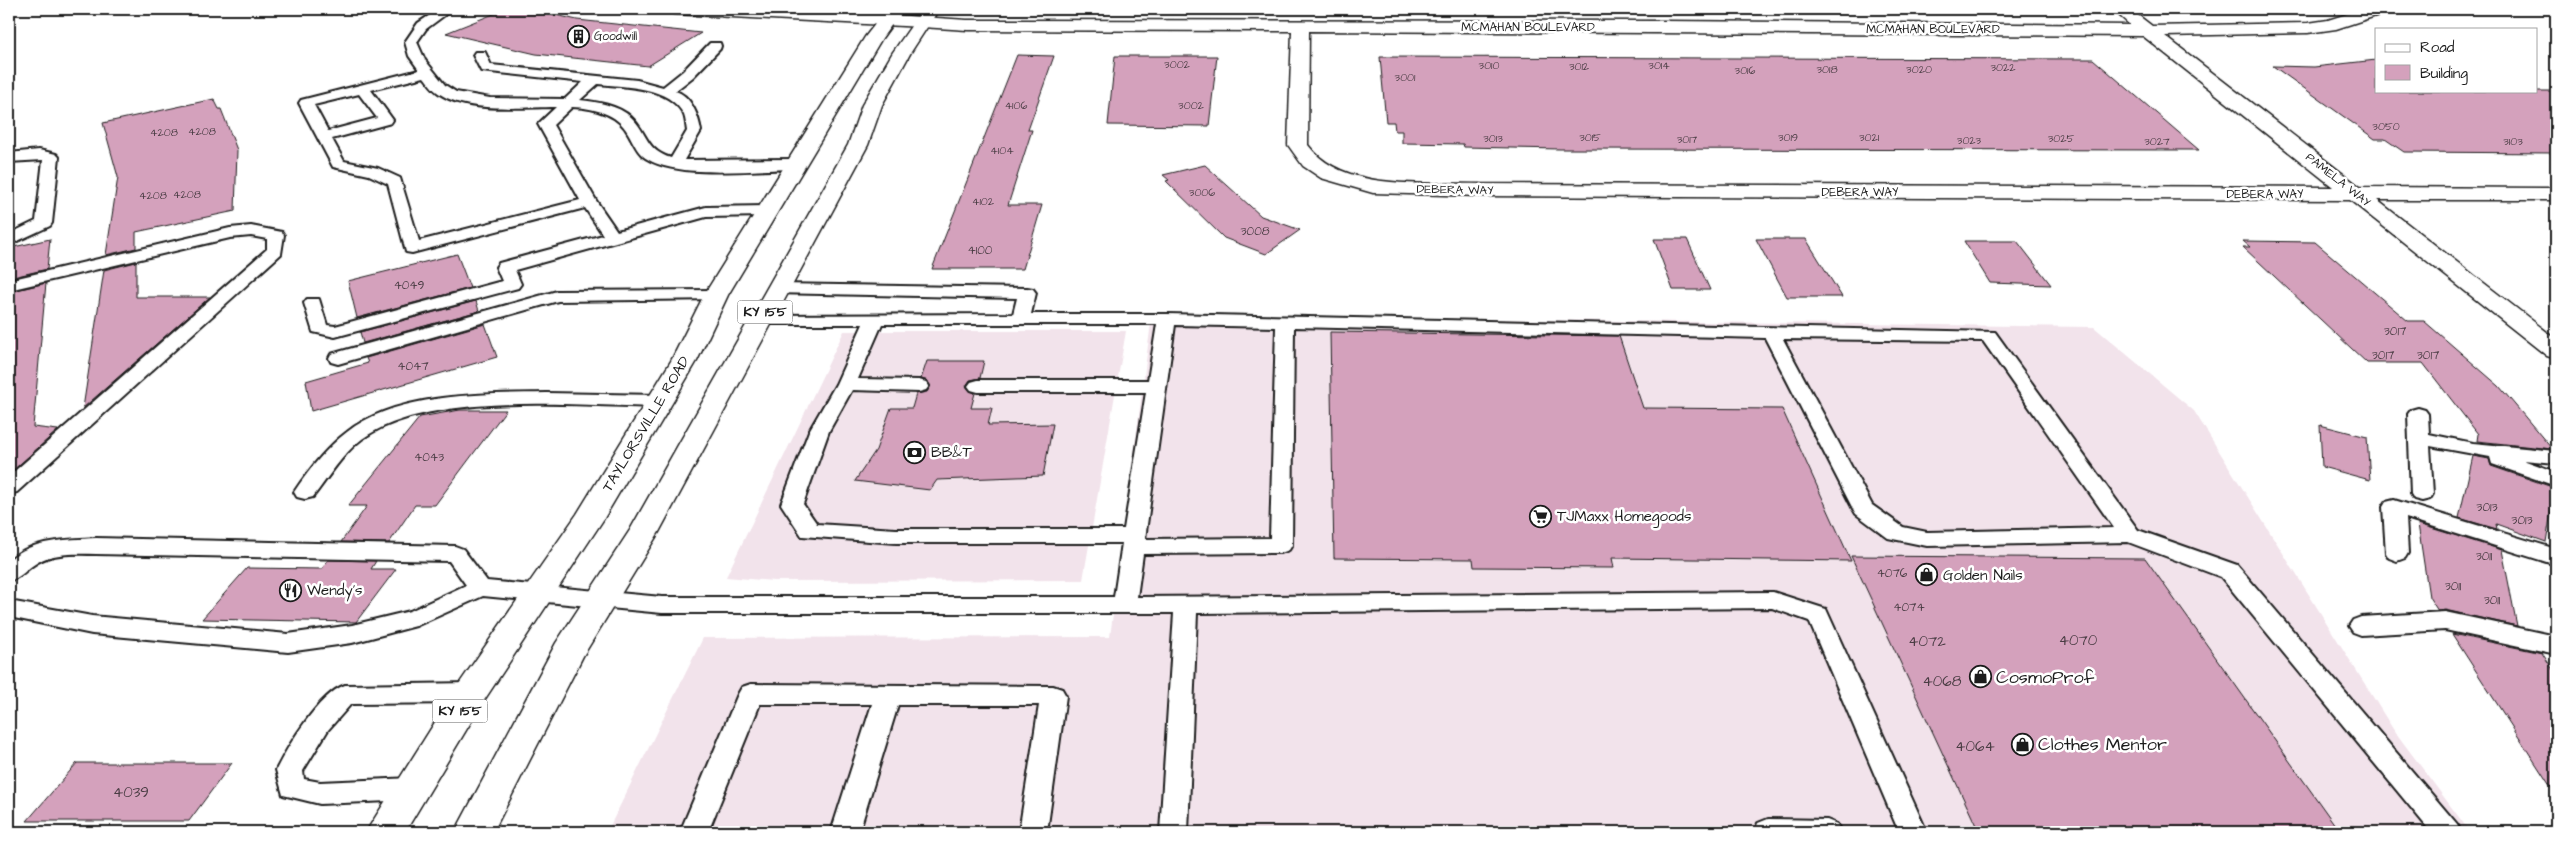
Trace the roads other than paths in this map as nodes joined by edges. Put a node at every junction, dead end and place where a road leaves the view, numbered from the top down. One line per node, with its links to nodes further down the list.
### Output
1 (447, 9): 13 (lane)
2 (675, 9): 6 (street, MCMAHAN BOULEVARD)
3 (1653, 9): 9 (street)
4 (2120, 9): 10 (street, PAMELA WAY)
5 (2379, 9): 10 (street, MCMAHAN BOULEVARD)
6 (891, 14): 7 (street, MCMAHAN BOULEVARD); 21 (street, TAYLORSVILLE ROAD / KY 155)
7 (926, 15): 8 (street, MCMAHAN BOULEVARD); 29 (street, KY 155)
8 (1301, 26): 9 (street, MCMAHAN BOULEVARD); 23 (street, DEBERA WAY)
9 (1663, 26): 10 (street, MCMAHAN BOULEVARD)
10 (2149, 31): 23 (street, PAMELA WAY)
11 (715, 46): 16 (lane)
12 (480, 56): 14 (lane)
13 (427, 72): 15 (lane); 17 (lane)
14 (595, 79): 16 (lane); 17 (lane)
15 (363, 89): 18 (lane); 18 (lane)
16 (664, 92): 20 (lane)
17 (567, 103): 20 (lane); 24 (lane)
18 (324, 137): 24 (lane)
19 (9, 157): 27 (lane)
20 (675, 163): 21 (lane)
21 (797, 164): 25 (street, TAYLORSVILLE ROAD / KY 155)
22 (2556, 194): 23 (street, DEBERA WAY)
23 (2358, 195): 38 (street, PAMELA WAY)
24 (589, 202): 26 (lane)
25 (767, 211): 26 (lane); 30 (street, TAYLORSVILLE ROAD / KY 155)
26 (613, 237): 31 (lane)
27 (9, 240)
28 (9, 285): 50 (lane)
29 (778, 289): 32 (street, KY 155); 34 (lane)
30 (716, 295): 39 (lane); 44 (street, TAYLORSVILLE ROAD / KY 155)
31 (313, 303)
32 (761, 319): 33 (lane); 60 (street, KY 155)
33 (875, 319): 34 (lane); 40 (lane)
34 (1021, 319): 35 (lane)
35 (1167, 320): 36 (lane); 43 (lane)
36 (1285, 322): 37 (lane); 54 (lane)
37 (1771, 333): 53 (lane); 53 (lane)
38 (2555, 348)
39 (338, 358)
40 (846, 384): 41 (lane); 54 (lane)
41 (919, 386)
42 (978, 386): 43 (lane)
43 (1157, 386): 54 (lane)
44 (660, 401): 51 (lane); 59 (street, TAYLORSVILLE ROAD / KY 155)
45 (2418, 414): 46 (lane)
46 (2420, 438): 47 (lane); 52 (lane)
47 (2473, 449): 48 (lane); 49 (lane)
48 (2556, 456)
49 (2556, 479)
50 (9, 487)
51 (305, 492)
52 (2422, 494)
53 (2130, 535): 78 (lane)
54 (1134, 542): 62 (lane)
55 (2398, 553): 56 (lane)
56 (2556, 557)
57 (9, 573): 58 (lane)
58 (480, 588): 59 (lane); 63 (lane)
59 (540, 592): 60 (lane); 66 (street, TAYLORSVILLE ROAD / KY 155)
60 (601, 598): 62 (lane); 71 (street, KY 155)
61 (1186, 604): 62 (lane); 75 (lane); 77 (lane)
62 (1124, 605)
63 (9, 609)
64 (2361, 626): 65 (lane)
65 (2556, 645)
66 (471, 693): 68 (street, TAYLORSVILLE ROAD / KY 155); 68 (lane)
67 (888, 695): 72 (lane); 73 (lane); 74 (lane)
68 (412, 789): 70 (street, TAYLORSVILLE ROAD / KY 155)
69 (1768, 831): 76 (lane)
70 (385, 832)
71 (474, 832)
72 (694, 832)
73 (845, 832)
74 (1034, 832)
75 (1174, 832)
76 (1827, 832)
77 (1913, 832)
78 (2447, 832)

